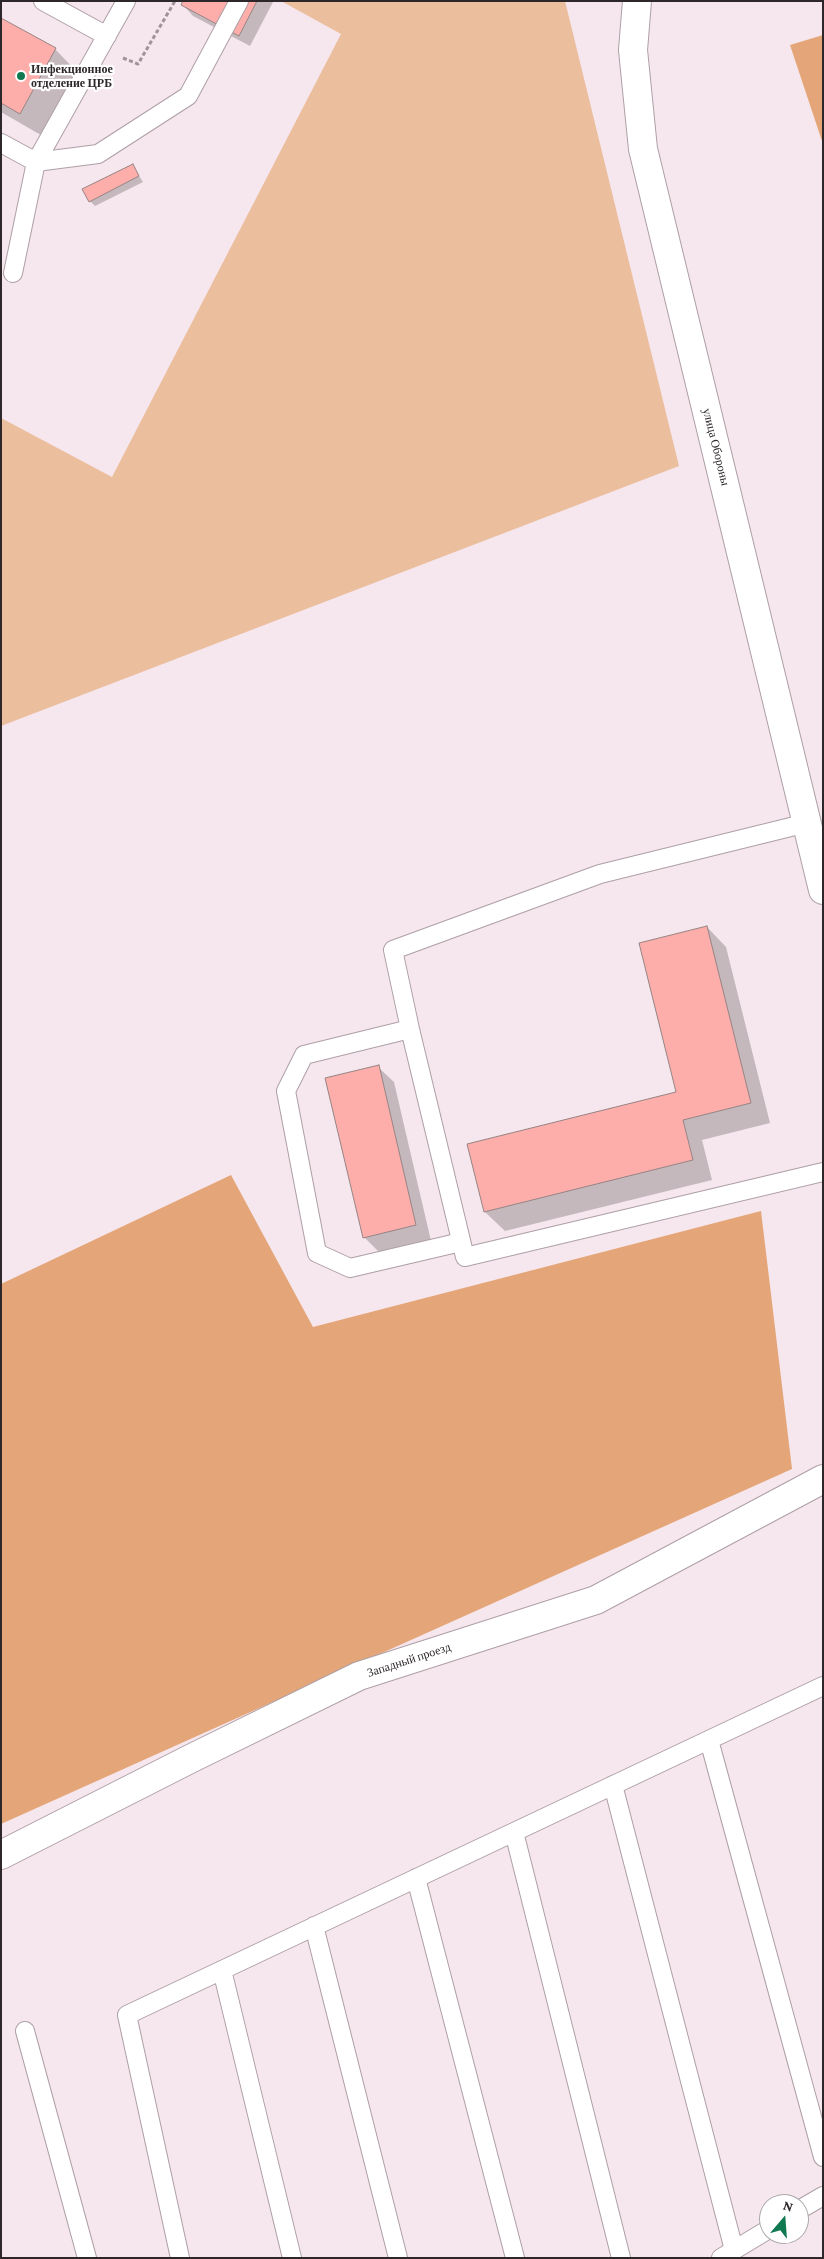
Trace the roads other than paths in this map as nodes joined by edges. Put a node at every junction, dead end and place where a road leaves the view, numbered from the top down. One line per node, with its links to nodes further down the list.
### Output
1 (43, 1): 5 (lane)
2 (126, 1): 5 (lane)
3 (239, 1): 7 (lane)
4 (637, 1): 9 (street, улица Обороны)
5 (103, 42): 7 (lane)
6 (1, 143): 7 (lane)
7 (36, 162): 8 (lane)
8 (13, 272)
9 (807, 823): 10 (street, улица Обороны); 11 (lane)
10 (823, 890)
11 (410, 1029): 13 (lane); 13 (lane)
12 (823, 1172): 13 (lane)
13 (461, 1242)
14 (823, 1480): 19 (street, Западный проезд)
15 (822, 1690): 16 (lane)
16 (710, 1740): 17 (lane); 24 (lane)
17 (613, 1785): 18 (lane); 28 (lane)
18 (514, 1832): 20 (lane); 34 (lane)
19 (1, 1855)
20 (416, 1878): 21 (lane); 33 (lane)
21 (314, 1926): 22 (lane); 32 (lane)
22 (222, 1970): 30 (lane); 31 (lane)
23 (24, 2031): 29 (lane)
24 (823, 2157)
25 (823, 2196): 26 (lane)
26 (809, 2204)
27 (759, 2235): 28 (lane)
28 (728, 2254)
29 (87, 2258)
30 (180, 2258)
31 (292, 2258)
32 (398, 2258)
33 (515, 2258)
34 (621, 2258)

